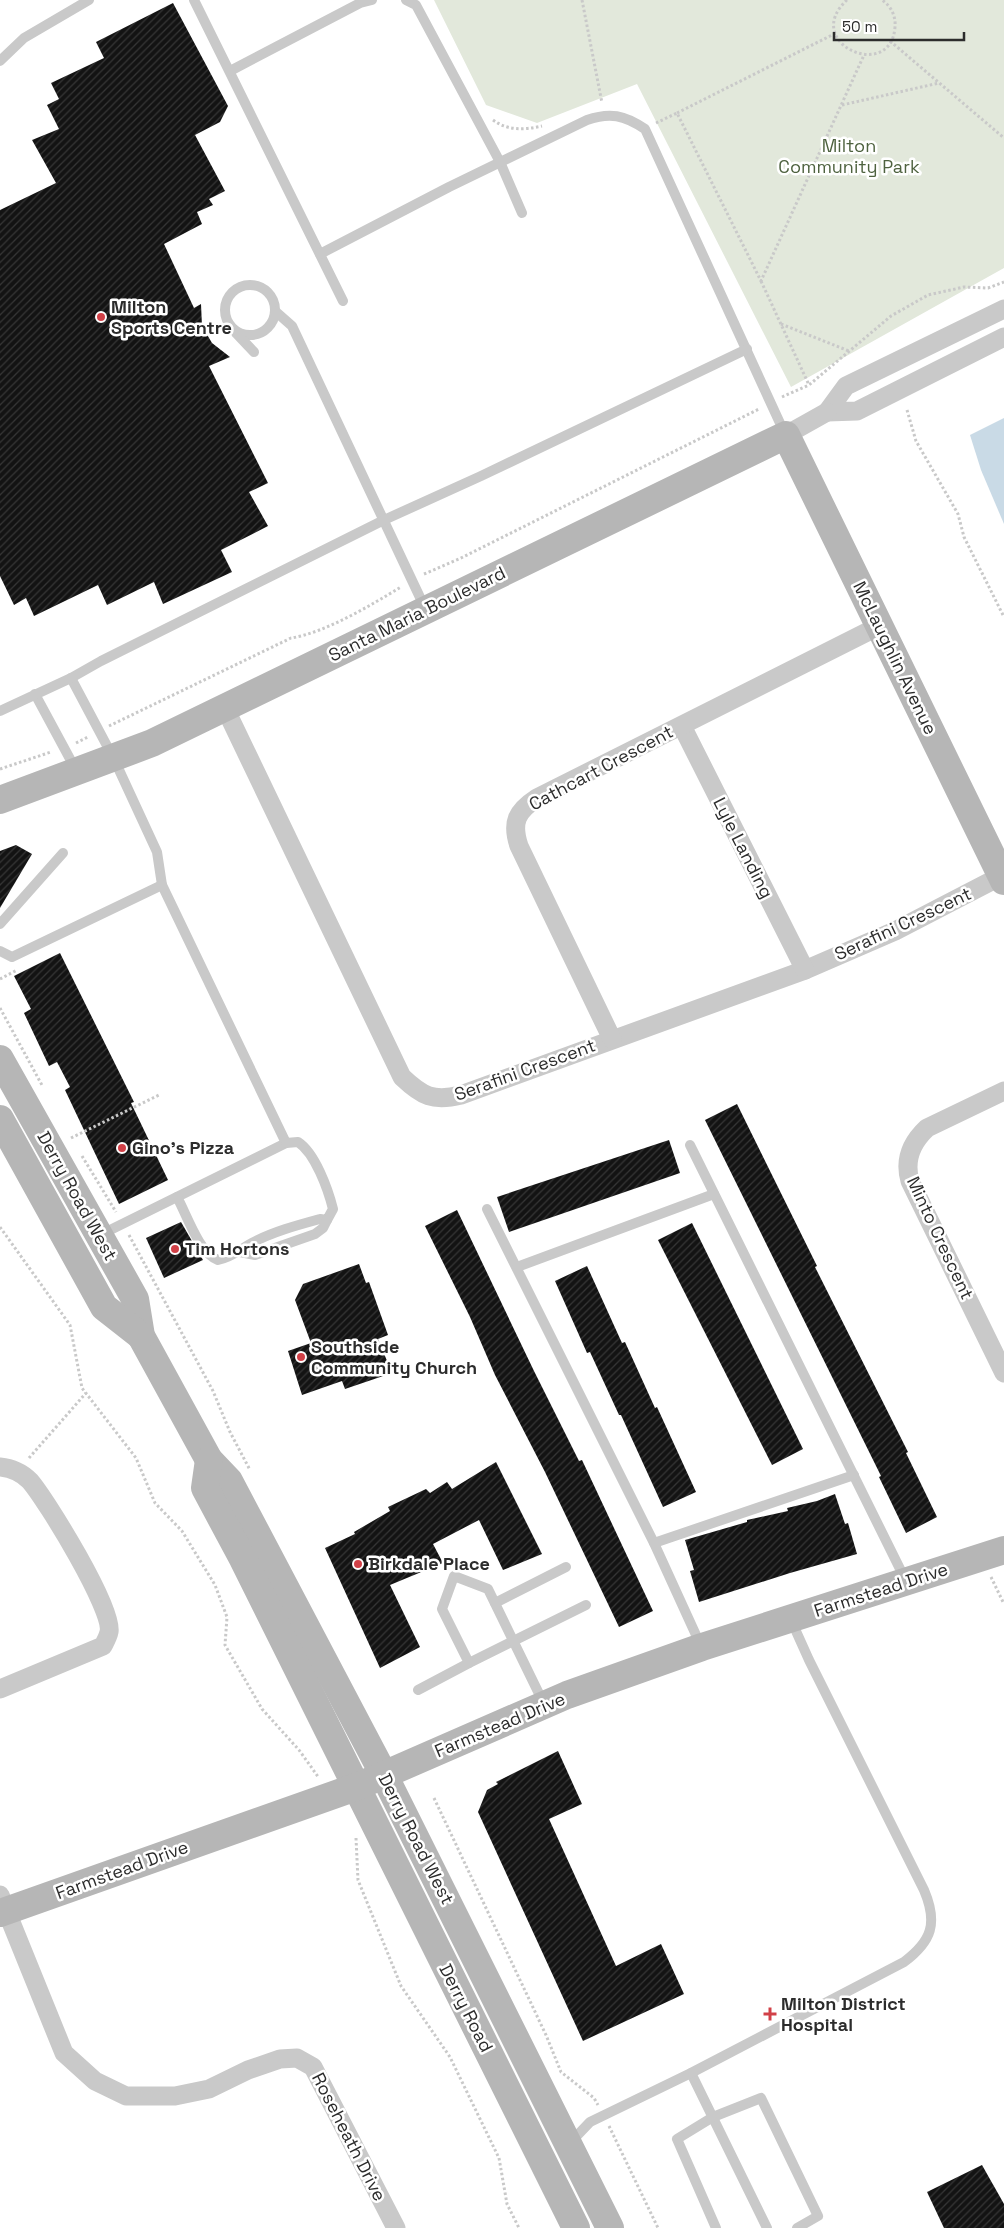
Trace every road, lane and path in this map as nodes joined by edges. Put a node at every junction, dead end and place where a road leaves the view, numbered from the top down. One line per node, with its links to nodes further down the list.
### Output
1 (89, 0): 14 (lane)
2 (194, 0): 15 (lane)
3 (372, 0): 9 (lane)
4 (406, 0): 28 (lane)
5 (582, 0): 17 (path)
6 (839, 0): 10 (path)
7 (847, 0): 10 (path)
8 (882, 0): 12 (path)
9 (359, 2): 15 (lane)
10 (842, 5): 11 (path)
11 (836, 33): 13 (path); 21 (path)
12 (890, 41): 13 (path); 16 (path)
13 (864, 55): 20 (path)
14 (0, 61)
15 (230, 71): 30 (lane)
16 (939, 83): 20 (path); 27 (path)
17 (602, 103): 18 (path); 19 (path)
18 (610, 103)
19 (594, 104)
20 (841, 105): 31 (path)
21 (677, 113): 24 (path); 31 (path)
22 (489, 116): 25 (path)
23 (651, 118): 24 (path)
24 (658, 123): 26 (path)
25 (544, 125)
26 (645, 129): 28 (lane); 39 (lane)
27 (1004, 138)
28 (500, 162): 29 (lane); 30 (lane)
29 (522, 213)
30 (320, 254): 33 (lane)
31 (761, 281): 36 (path)
32 (1004, 282): 40 (path)
33 (343, 301)
34 (1004, 309): 45 (street, Santa Maria Boulevard)
35 (275, 311): 37 (lane); 37 (lane); 47 (lane)
36 (781, 324): 40 (path); 42 (path)
37 (233, 330): 41 (lane)
38 (1004, 337): 45 (street, Santa Maria Boulevard)
39 (747, 349): 43 (lane); 47 (lane)
40 (850, 351): 42 (path)
41 (254, 352)
42 (809, 385): 43 (path)
43 (771, 402): 46 (lane); 48 (path)
44 (907, 410): 50 (path)
45 (827, 412): 46 (street, Santa Maria Boulevard)
46 (786, 435): 49 (main road, Santa Maria Boulevard); 51 (main road, McLaughlin Avenue)
47 (384, 520): 48 (lane); 52 (lane)
48 (412, 580): 49 (lane); 57 (path)
49 (426, 610): 54 (main road, Santa Maria Boulevard)
50 (1004, 617)
51 (880, 626): 56 (street, Cathcart Crescent); 64 (main road, McLaughlin Avenue)
52 (71, 678): 53 (lane); 57 (lane)
53 (35, 694): 55 (lane); 58 (lane)
54 (225, 708): 59 (main road, Santa Maria Boulevard); 70 (street, Serafini Crescent)
55 (0, 711)
56 (682, 726): 68 (street, Lyle Landing); 70 (street, Cathcart Crescent)
57 (99, 731): 58 (path); 59 (lane)
58 (64, 748): 60 (path); 61 (lane)
59 (114, 759): 61 (main road, Santa Maria Boulevard); 65 (lane)
60 (0, 769)
61 (77, 772): 62 (main road, Santa Maria Boulevard)
62 (0, 800)
63 (63, 852): 66 (lane)
64 (1003, 879): 68 (street, Serafini Crescent)
65 (162, 886): 67 (lane); 78 (lane)
66 (0, 924)
67 (0, 951)
68 (805, 970): 70 (street, Serafini Crescent)
69 (0, 1008): 73 (path)
70 (612, 1039)
71 (0, 1059): 87 (main road, Derry Road West)
72 (1004, 1091): 90 (street, Minto Crescent)
73 (48, 1094)
74 (159, 1095): 77 (path)
75 (0, 1119): 89 (main road, Derry Road West)
76 (66, 1129): 77 (path)
77 (71, 1138): 80 (path)
78 (286, 1143): 83 (lane); 83 (lane)
79 (690, 1145): 82 (lane)
80 (76, 1146)
81 (81, 1153): 85 (path)
82 (714, 1194): 88 (lane); 94 (lane)
83 (178, 1197): 85 (lane)
84 (487, 1209): 88 (lane)
85 (123, 1224): 87 (lane); 95 (path)
86 (0, 1228): 91 (path)
87 (99, 1236): 89 (main road, Derry Road West)
88 (517, 1267): 96 (lane)
89 (141, 1336): 92 (main road, Derry Road West)
90 (1004, 1373)
91 (86, 1393): 93 (path); 111 (path)
92 (209, 1460): 110 (main road, Derry Road West); 111 (main road, Derry Road West)
93 (8, 1470): 107 (street)
94 (854, 1475): 96 (lane); 99 (lane)
95 (253, 1476)
96 (654, 1543): 105 (lane)
97 (993, 1554): 99 (main road, Farmstead Drive); 101 (path)
98 (566, 1568): 100 (lane)
99 (906, 1582): 103 (main road, Farmstead Drive)
100 (495, 1603): 104 (lane); 106 (lane)
101 (1004, 1604)
102 (586, 1605): 104 (lane)
103 (790, 1619): 105 (main road, Farmstead Drive); 115 (lane)
104 (514, 1642): 106 (lane); 109 (lane)
105 (702, 1647): 109 (main road, Farmstead Drive)
106 (469, 1663): 108 (lane)
107 (0, 1689)
108 (418, 1690)
109 (544, 1705): 110 (main road, Farmstead Drive)
110 (384, 1775): 111 (main road, Farmstead Drive); 118 (main road, Derry Road West)
111 (344, 1791): 114 (main road, Farmstead Drive); 121 (main road, Derry Road)
112 (434, 1798): 116 (path)
113 (356, 1831): 120 (path)
114 (3, 1906): 119 (street, Roseheath Drive)
115 (690, 2073): 116 (lane); 117 (lane)
116 (603, 2116): 118 (lane); 123 (path)
117 (712, 2117): 124 (lane); 125 (lane); 126 (lane)
118 (568, 2144): 122 (main road, Derry Road West)
119 (396, 2228)
120 (519, 2228)
121 (576, 2228)
122 (610, 2228)
123 (658, 2228)
124 (716, 2228)
125 (767, 2228)
126 (797, 2228)

